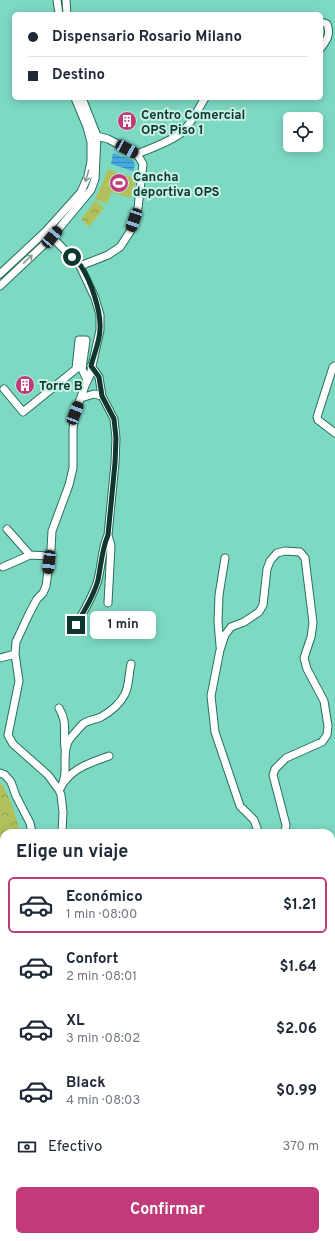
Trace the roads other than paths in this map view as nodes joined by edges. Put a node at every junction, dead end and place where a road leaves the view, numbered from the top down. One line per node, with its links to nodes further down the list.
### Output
1 (57, 0): 3 (street)
2 (66, 0): 4 (street)
3 (59, 12)
4 (67, 12)
5 (323, 23): 6 (street)
6 (323, 45)
7 (75, 100): 14 (street, one-way to 14)
8 (83, 100): 10 (street)
9 (204, 100): 11 (street)
10 (97, 136): 11 (street); 12 (street)
11 (137, 154): 13 (street)
12 (52, 237): 13 (street); 15 (street, one-way to 12)
13 (80, 266): 16 (street)
14 (0, 274)
15 (0, 286)
16 (91, 366): 18 (street); 20 (street)
17 (335, 366): 22 (street)
18 (87, 380): 19 (street); 21 (street)
19 (4, 389)
20 (102, 396): 21 (street); 24 (street)
21 (81, 398): 26 (street)
22 (335, 433)
23 (7, 529): 25 (street)
24 (108, 535): 29 (street); 30 (street)
25 (30, 555): 26 (street); 28 (street)
26 (50, 556): 32 (street)
27 (225, 558): 31 (street)
28 (3, 567)
29 (108, 603)
30 (76, 625)
31 (220, 650): 38 (street); 46 (street)
32 (15, 654): 33 (street); 37 (street)
33 (0, 658)
34 (131, 664): 40 (street)
35 (59, 708): 40 (street)
36 (335, 733): 38 (street)
37 (8, 735): 39 (street); 43 (street)
38 (327, 735): 47 (street)
39 (0, 737)
40 (65, 751): 43 (street)
41 (109, 756): 43 (street)
42 (0, 773): 44 (street)
43 (61, 788): 45 (street)
44 (31, 829)
45 (62, 829)
46 (257, 829)
47 (286, 829)

